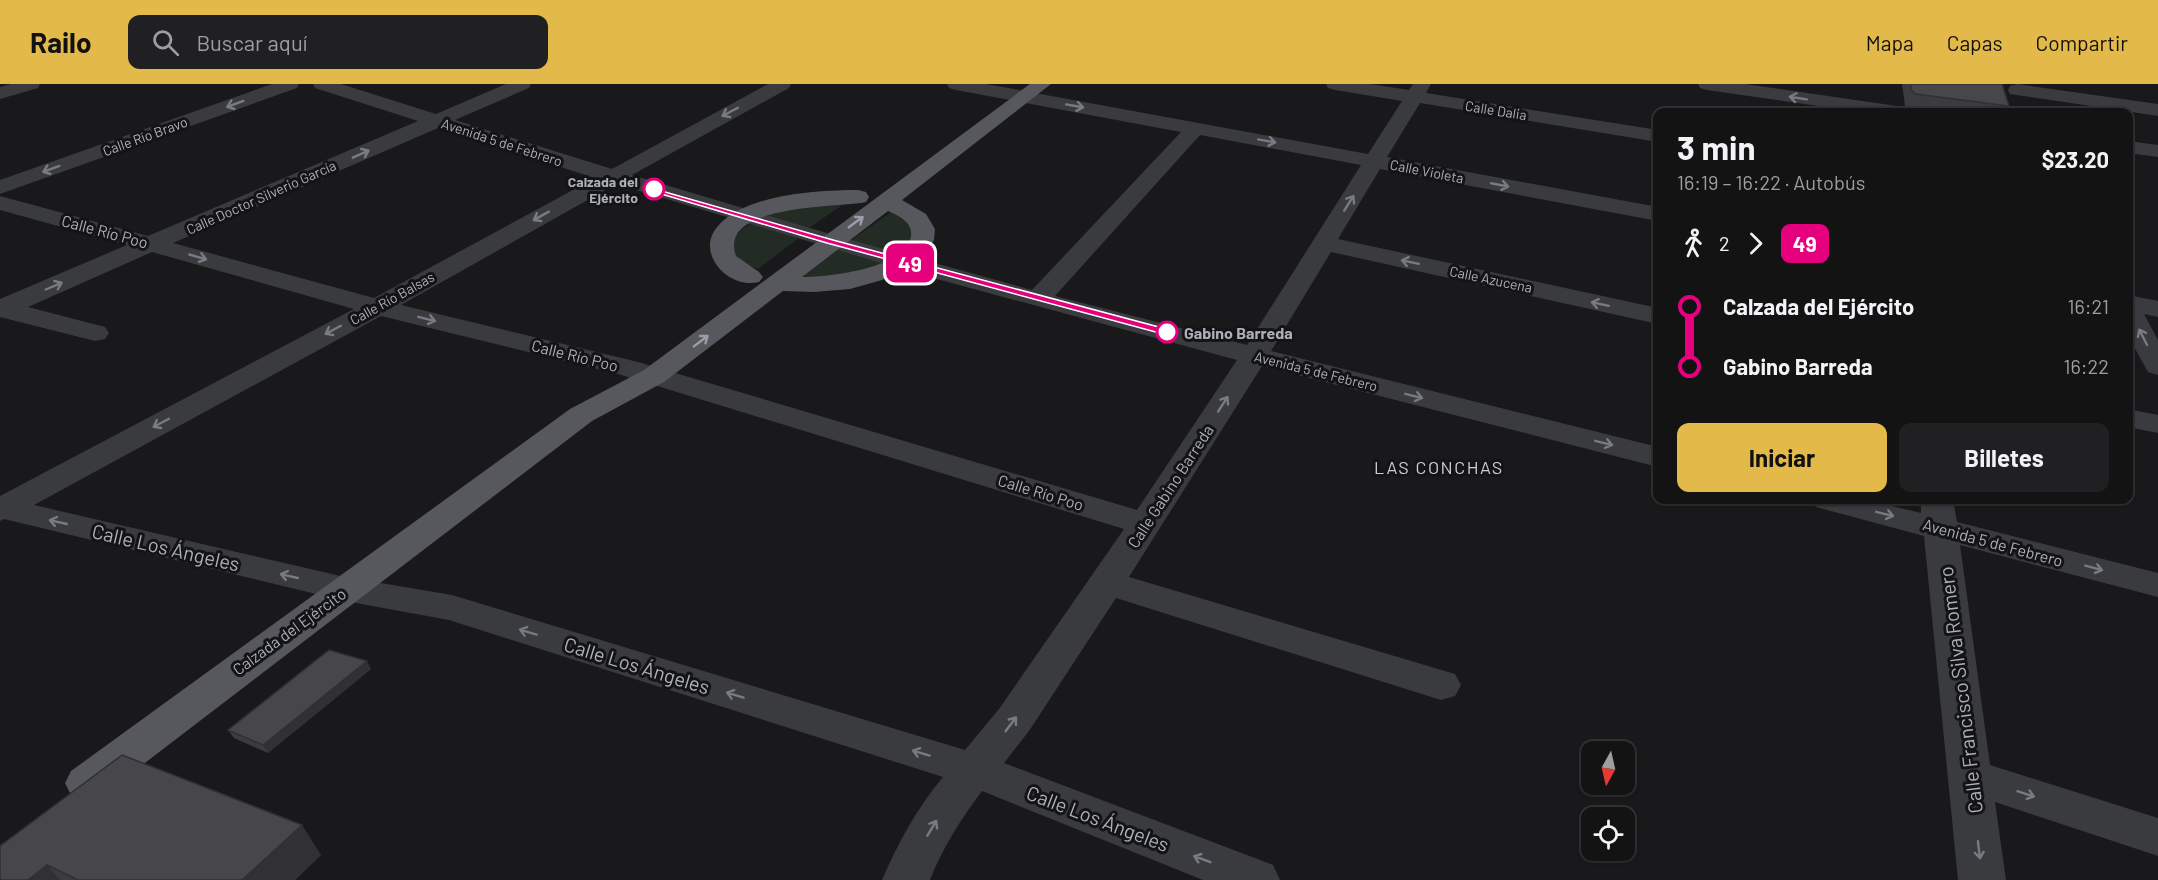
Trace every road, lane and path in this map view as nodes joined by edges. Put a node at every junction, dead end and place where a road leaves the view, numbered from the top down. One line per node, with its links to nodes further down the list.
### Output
1 (31, 84): 13 (street)
2 (290, 84): 25 (street, Calle Río Bravo, one-way to 25)
3 (322, 84): 18 (street, Avenida 5 de Febrero)
4 (522, 84): 18 (street, Calle Doctor Silverio García)
5 (782, 84): 24 (street, Calle Río Balsas, one-way to 24)
6 (956, 84): 11 (street, Calle Violeta)
7 (1335, 84): 12 (street, Calle Dalia)
8 (1707, 84): 9 (street)
9 (1743, 87): 14 (street); 15 (street, one-way to 9)
10 (2015, 87): 16 (street); 17 (street)
11 (1019, 89): 19 (street, Calle Violeta, one-way to 19); 26 (main road, Calzada del Ejército); 27 (main road, Calzada del Ejército)
12 (1418, 91): 20 (street, Calle Dalia); 23 (street, Calle Gabino Barreda)
13 (0, 93)
14 (1743, 108)
15 (1872, 108)
16 (2024, 108)
17 (2158, 110)
18 (436, 121): 24 (street, Avenida 5 de Febrero); 33 (street, Calle Doctor Silverio García, one-way to 18)
19 (1197, 128): 23 (street, Calle Violeta, one-way to 23); 37 (street)
20 (1653, 135)
21 (2133, 148): 22 (street)
22 (2158, 151)
23 (1375, 161): 29 (street, Calle Violeta, one-way to 29); 32 (street, Calle Gabino Barreda, one-way to 23)
24 (611, 177): 30 (street, Avenida 5 de Febrero); 39 (street, Calle Río Balsas, one-way to 39)
25 (0, 187)
26 (858, 197): 30 (main road); 31 (main road, Calzada del Ejército)
27 (884, 201): 31 (main road, Calzada del Ejército, one-way to 27); 34 (main road)
28 (0, 203): 33 (street, Calle Río Poo)
29 (1653, 213)
30 (747, 217): 31 (street, Avenida 5 de Febrero); 35 (main road)
31 (819, 238): 34 (street, Avenida 5 de Febrero); 35 (main road, Calzada del Ejército); 36 (main road, Calzada del Ejército)
32 (1324, 243): 42 (street, Calle Azucena, one-way to 32); 45 (street, Calle Gabino Barreda)
33 (153, 244): 39 (street, Calle Río Poo, one-way to 39); 40 (street, Calle Doctor Silverio García, one-way to 33)
34 (904, 261): 36 (main road); 37 (street, Avenida 5 de Febrero)
35 (750, 277): 47 (main road, Calzada del Ejército)
36 (777, 283): 47 (main road, Calzada del Ejército, one-way to 36)
37 (1039, 298): 45 (street, Avenida 5 de Febrero)
38 (2133, 304): 41 (street)
39 (377, 307): 47 (street, Calle Río Poo, one-way to 47); 52 (street, Calle Río Balsas, one-way to 52)
40 (1, 308): 44 (street)
41 (2158, 309)
42 (1653, 315)
43 (2133, 318): 46 (street, one-way to 43)
44 (95, 333)
45 (1254, 356): 50 (street, Avenida 5 de Febrero, one-way to 50); 54 (street, Calle Gabino Barreda, one-way to 45)
46 (2158, 366)
47 (641, 372): 54 (street, Calle Río Poo); 57 (main road, Calzada del Ejército)
48 (2133, 419): 49 (street)
49 (2158, 424)
50 (1653, 456)
51 (1860, 504): 53 (street, Avenida 5 de Febrero, one-way to 53)
52 (0, 509): 57 (street, Calle Los Ángeles, one-way to 52)
53 (1939, 514): 56 (street, Avenida 5 de Febrero, one-way to 56); 60 (street, Calle Francisco Silva Romero)
54 (1145, 524): 55 (street, Calle Gabino Barreda)
55 (1107, 583): 58 (street); 59 (street, Calle Gabino Barreda, one-way to 55)
56 (2158, 585)
57 (345, 589): 59 (street, Calle Los Ángeles, one-way to 57); 61 (main road, Calzada del Ejército)
58 (1441, 685)
59 (975, 770): 63 (street, Calle Gabino Barreda, one-way to 59); 64 (street, Calle Los Ángeles, one-way to 59)
60 (1970, 776): 62 (street, one-way to 62); 65 (street, Calle Francisco Silva Romero, one-way to 65)
61 (56, 807)
62 (2158, 837)
63 (906, 880)
64 (1256, 880)
65 (1982, 880)

